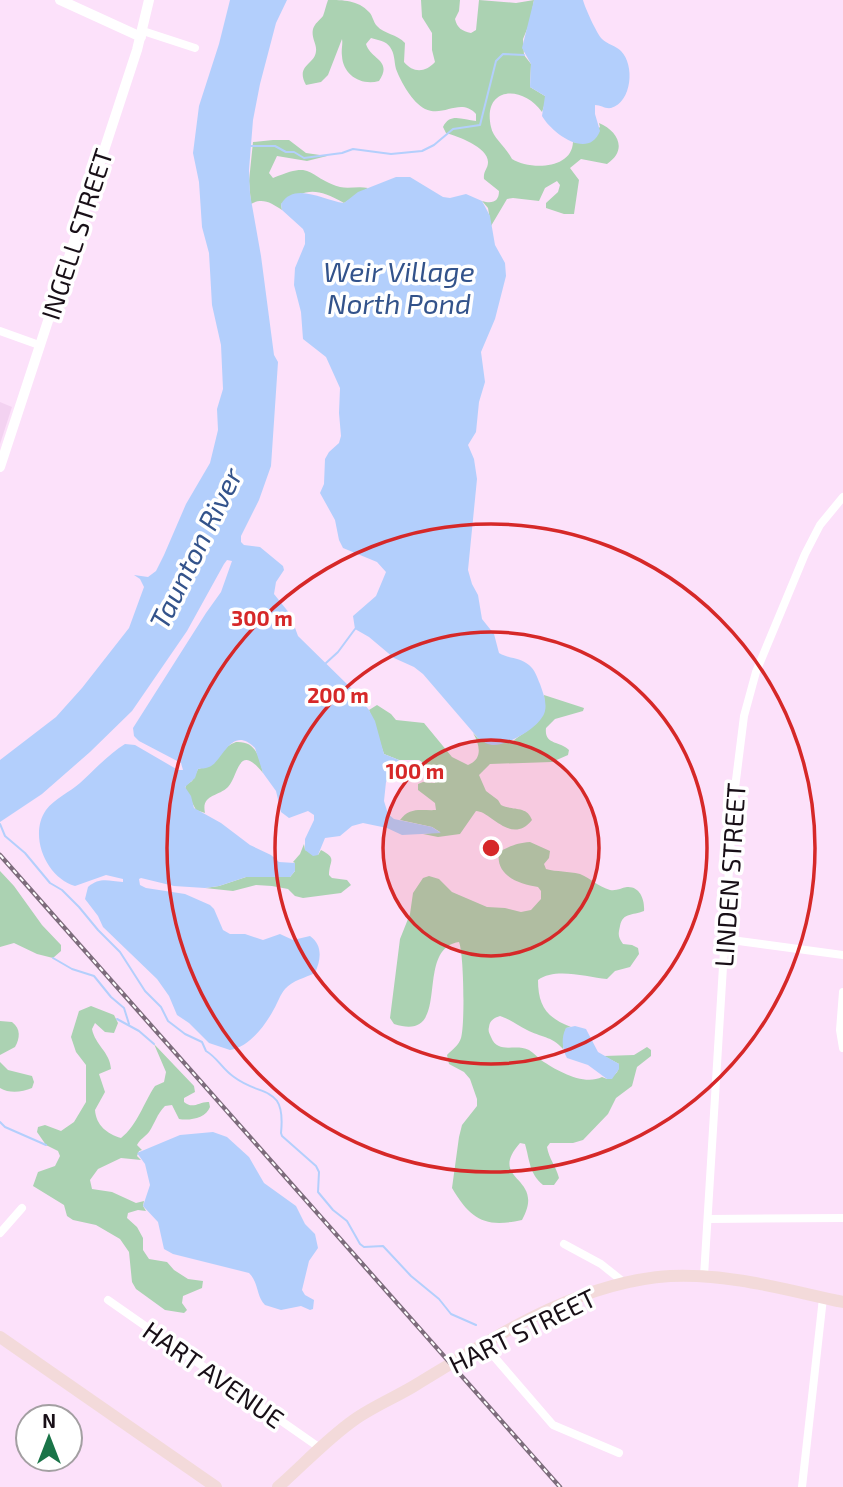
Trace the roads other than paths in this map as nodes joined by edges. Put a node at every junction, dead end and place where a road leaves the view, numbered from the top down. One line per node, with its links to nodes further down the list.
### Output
1 (60, 0): 3 (street)
2 (149, 0): 3 (street, INGELL STREET)
3 (142, 34): 4 (street); 6 (street, INGELL STREET)
4 (195, 48)
5 (0, 331): 6 (street)
6 (39, 345): 7 (street, INGELL STREET)
7 (0, 467)
8 (843, 497): 9 (street, LINDEN STREET)
9 (724, 939): 10 (street); 15 (street, LINDEN STREET)
10 (843, 954)
11 (843, 992): 12 (street)
12 (843, 1048)
13 (22, 1208): 16 (street)
14 (843, 1218): 15 (street)
15 (708, 1219): 18 (street, LINDEN STREET)
16 (0, 1233)
17 (564, 1244): 19 (street)
18 (704, 1276): 19 (main road, HART STREET); 20 (main road, HART STREET)
19 (626, 1284): 24 (main road, HART STREET)
20 (823, 1298): 22 (main road, HART STREET); 29 (street)
21 (108, 1300): 25 (street, HART AVENUE)
22 (843, 1302)
23 (0, 1337): 27 (main road)
24 (484, 1345): 25 (main road, HART STREET); 26 (street)
25 (320, 1448): 28 (main road, HART STREET)
26 (619, 1453)
27 (216, 1487)
28 (278, 1487)
29 (802, 1487)

